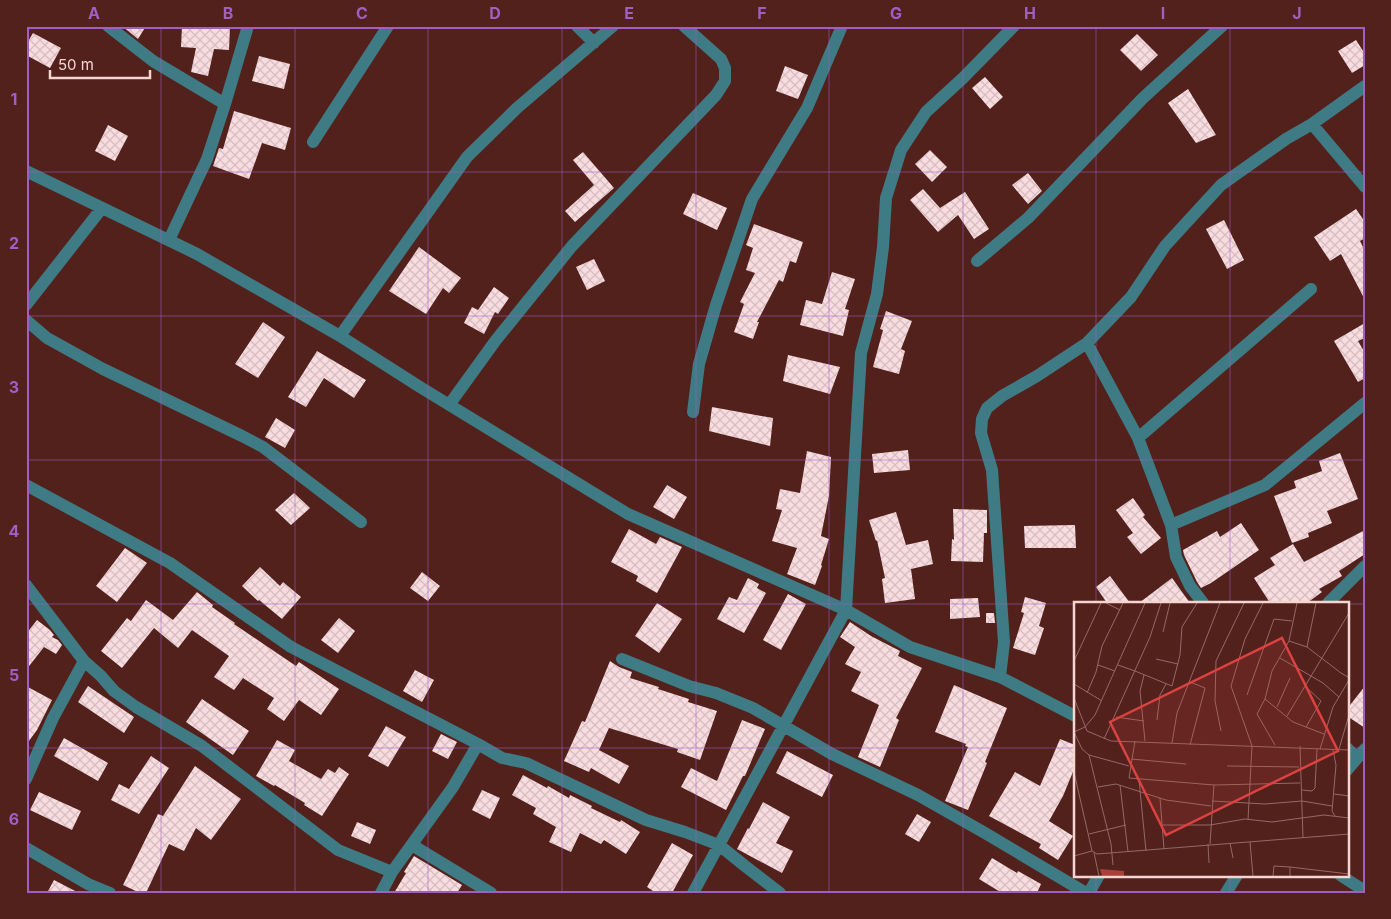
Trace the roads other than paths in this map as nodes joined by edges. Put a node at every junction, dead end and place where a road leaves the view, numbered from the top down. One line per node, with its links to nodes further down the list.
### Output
1 (108, 26): 12 (street)
2 (248, 26): 12 (street)
3 (388, 26): 14 (street)
4 (577, 26): 10 (street)
5 (613, 26): 10 (street)
6 (684, 26): 26 (street)
7 (842, 26): 27 (street)
8 (1014, 26): 36 (street)
9 (1222, 26): 19 (street)
10 (594, 43): 23 (street)
11 (1365, 86): 13 (street)
12 (226, 104): 18 (street)
13 (1312, 124): 16 (street); 24 (street)
14 (313, 142)
15 (26, 171): 17 (street)
16 (1365, 187)
17 (102, 208): 18 (street); 21 (street)
18 (169, 240): 23 (street)
19 (977, 261)
20 (1311, 289): 28 (street)
21 (26, 305)
22 (26, 320): 30 (street)
23 (340, 336): 26 (street)
24 (1087, 343): 28 (street); 39 (street)
25 (1365, 403): 31 (street)
26 (450, 405): 36 (street)
27 (693, 412)
28 (1138, 438): 31 (street)
29 (26, 485): 42 (street)
30 (361, 522)
31 (1171, 525): 34 (street)
32 (1365, 566): 35 (street)
33 (26, 585): 38 (street)
34 (1202, 602)
35 (1329, 602)
36 (846, 610): 39 (street); 41 (street)
37 (622, 659): 41 (street)
38 (84, 661): 46 (street); 50 (street)
39 (1000, 677): 40 (street)
40 (1074, 715)
41 (783, 726): 48 (street); 60 (street)
42 (478, 744): 47 (street); 48 (street)
43 (1348, 748): 44 (street)
44 (1361, 754): 45 (street)
45 (1348, 769)
46 (26, 779)
47 (412, 845): 50 (street); 57 (street)
48 (719, 845): 58 (street); 59 (street)
49 (26, 848): 55 (street)
50 (392, 872): 56 (street)
51 (1098, 876): 60 (street)
52 (1236, 876): 61 (street)
53 (1342, 876): 54 (street)
54 (1365, 890)
55 (110, 893)
56 (381, 893)
57 (491, 893)
58 (693, 893)
59 (780, 893)
60 (1087, 893)
61 (1226, 893)

